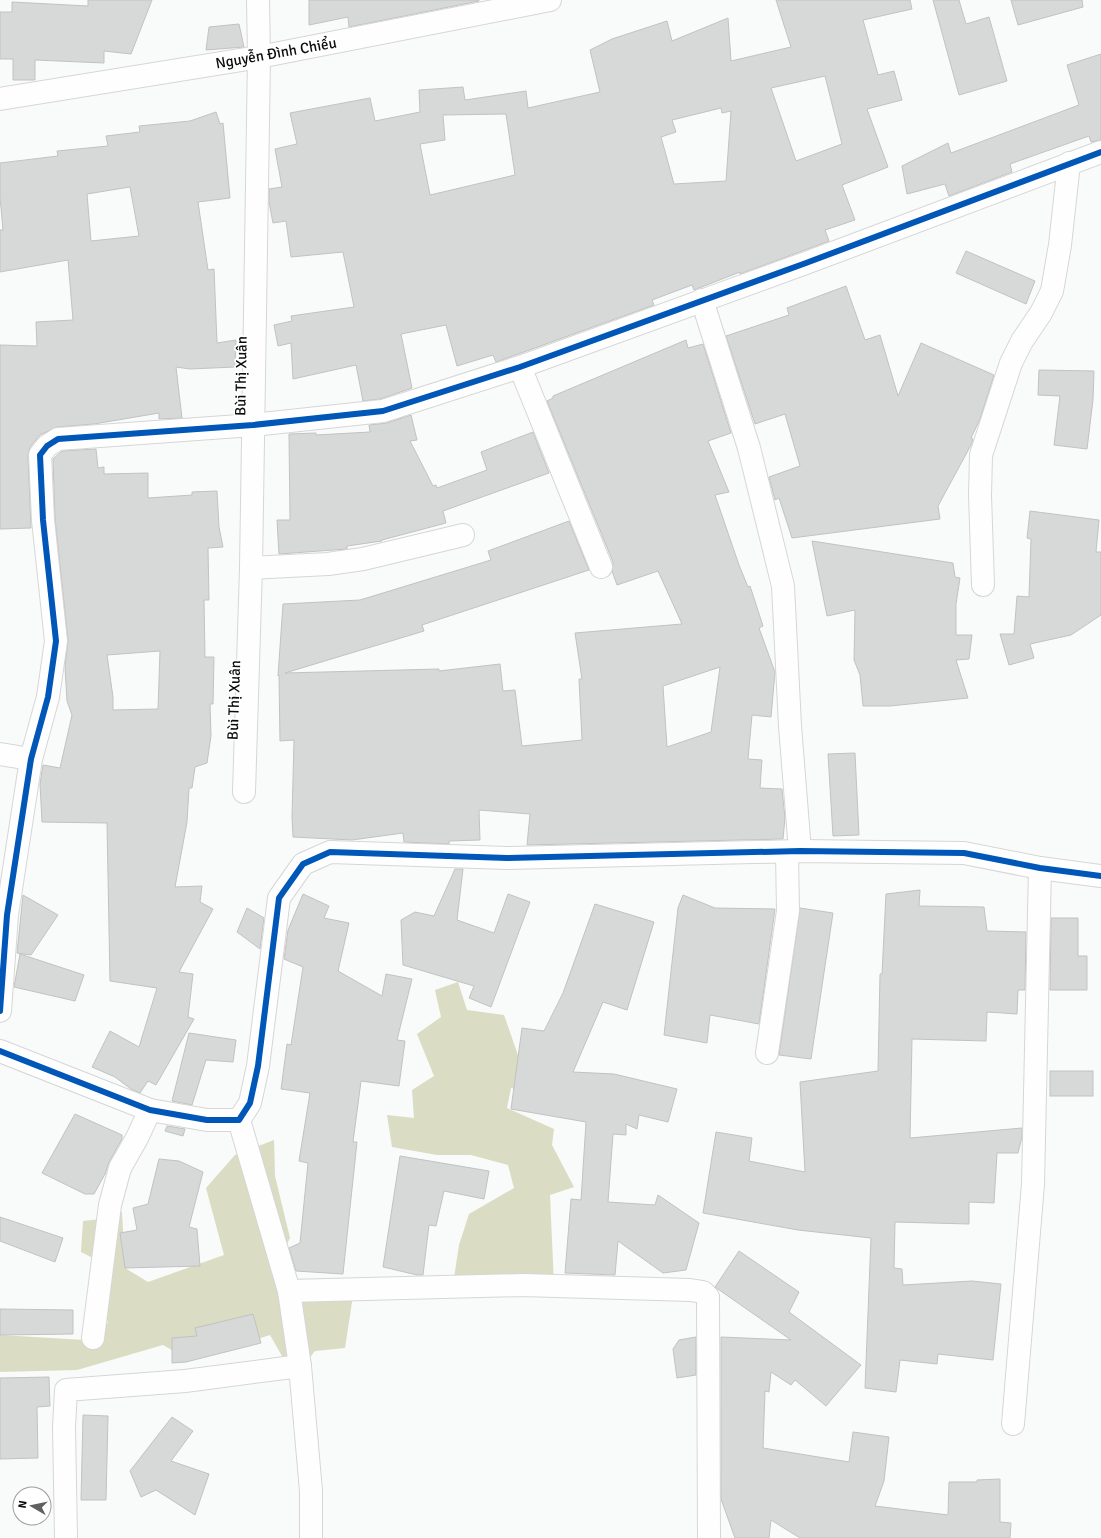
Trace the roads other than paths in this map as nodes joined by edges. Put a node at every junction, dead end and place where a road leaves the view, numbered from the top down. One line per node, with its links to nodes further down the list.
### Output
1 (258, 0): 3 (street, Bùi Thị Xuân)
2 (550, 0): 3 (street, Nguyễn Đình Chiểu)
3 (259, 57): 4 (street, Nguyễn Đình Chiểu); 9 (street, Bùi Thị Xuân)
4 (0, 99)
5 (1101, 152): 6 (street)
6 (1070, 163): 7 (street); 13 (street)
7 (702, 300): 8 (street); 17 (street)
8 (520, 367): 9 (street); 11 (street)
9 (253, 425): 12 (street, Bùi Thị Xuân); 15 (street)
10 (463, 535): 12 (street)
11 (601, 567)
12 (251, 568): 16 (street, Bùi Thị Xuân)
13 (983, 585)
14 (0, 754): 15 (street)
15 (31, 759): 20 (street)
16 (244, 792)
17 (794, 852): 18 (street); 22 (street); 24 (street)
18 (1040, 868): 19 (street); 28 (street)
19 (1101, 876)
20 (0, 1011)
21 (0, 1051): 23 (street)
22 (767, 1053)
23 (150, 1110): 24 (street); 26 (street)
24 (239, 1120): 25 (street)
25 (289, 1291): 27 (street); 31 (street)
26 (93, 1338)
27 (300, 1366): 29 (street); 30 (street)
28 (1013, 1424)
29 (66, 1538)
30 (311, 1538)
31 (709, 1538)

